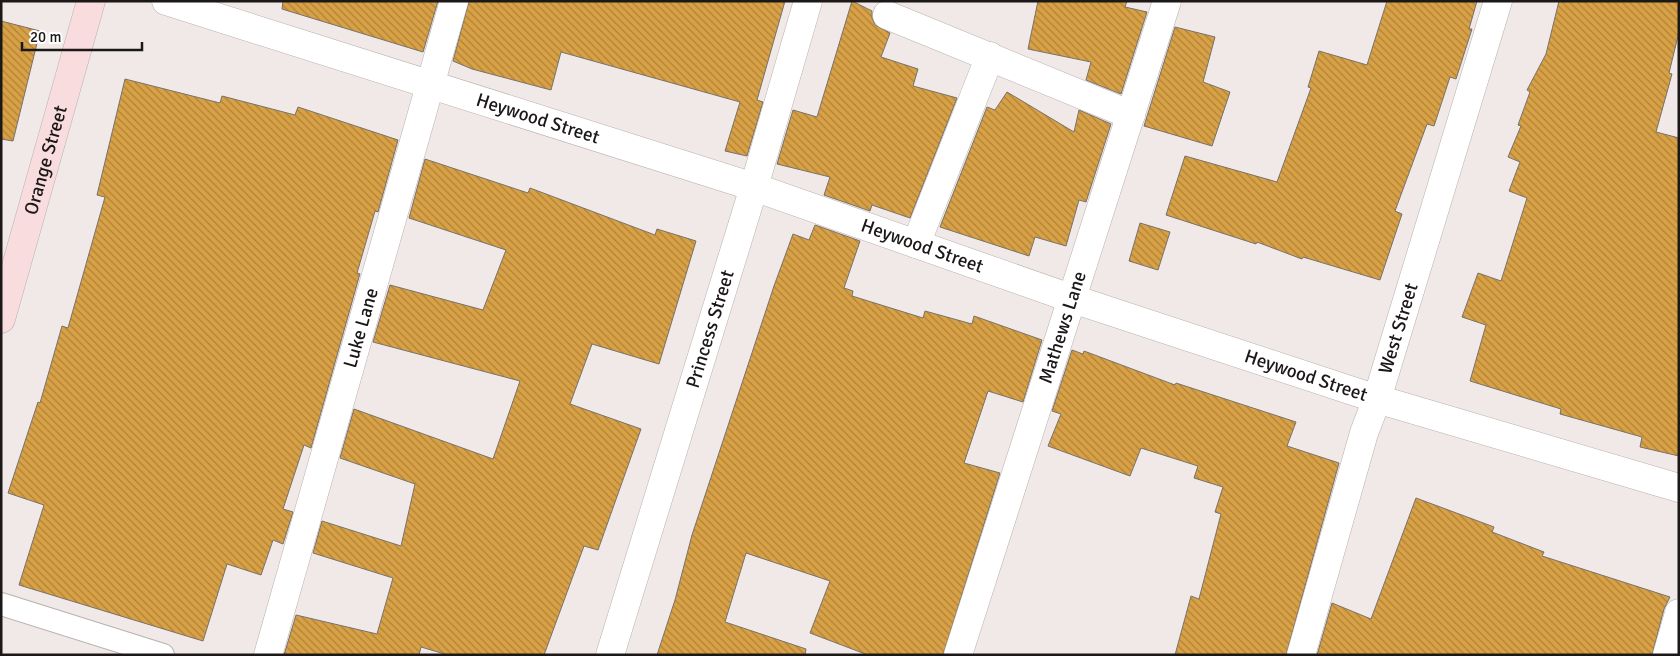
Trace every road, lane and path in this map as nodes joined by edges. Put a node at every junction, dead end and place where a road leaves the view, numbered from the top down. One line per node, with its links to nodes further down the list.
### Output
1 (91, 1): 14 (street, Orange Street)
2 (166, 1): 9 (street, Heywood Street)
3 (454, 1): 9 (street, Luke Lane)
4 (808, 1): 11 (street, Princess Street)
5 (1167, 1): 10 (street, Mathews Lane)
6 (1498, 1): 15 (street, West Street)
7 (887, 15): 8 (street)
8 (990, 56): 10 (street); 12 (street)
9 (431, 86): 11 (street, Heywood Street); 20 (street, Luke Lane)
10 (1131, 115): 13 (street, Mathews Lane)
11 (754, 187): 12 (street, Heywood Street); 21 (street, Princess Street)
12 (916, 244): 13 (street, Heywood Street)
13 (1073, 299): 15 (street, Heywood Street); 22 (street, Mathews Lane)
14 (1, 319)
15 (1377, 399): 16 (street, Heywood Street); 23 (street, West Street)
16 (1679, 488)
17 (1, 604): 19 (lane)
18 (1679, 613): 24 (street)
19 (163, 655)
20 (268, 655)
21 (610, 655)
22 (958, 655)
23 (1301, 655)
24 (1667, 655)

